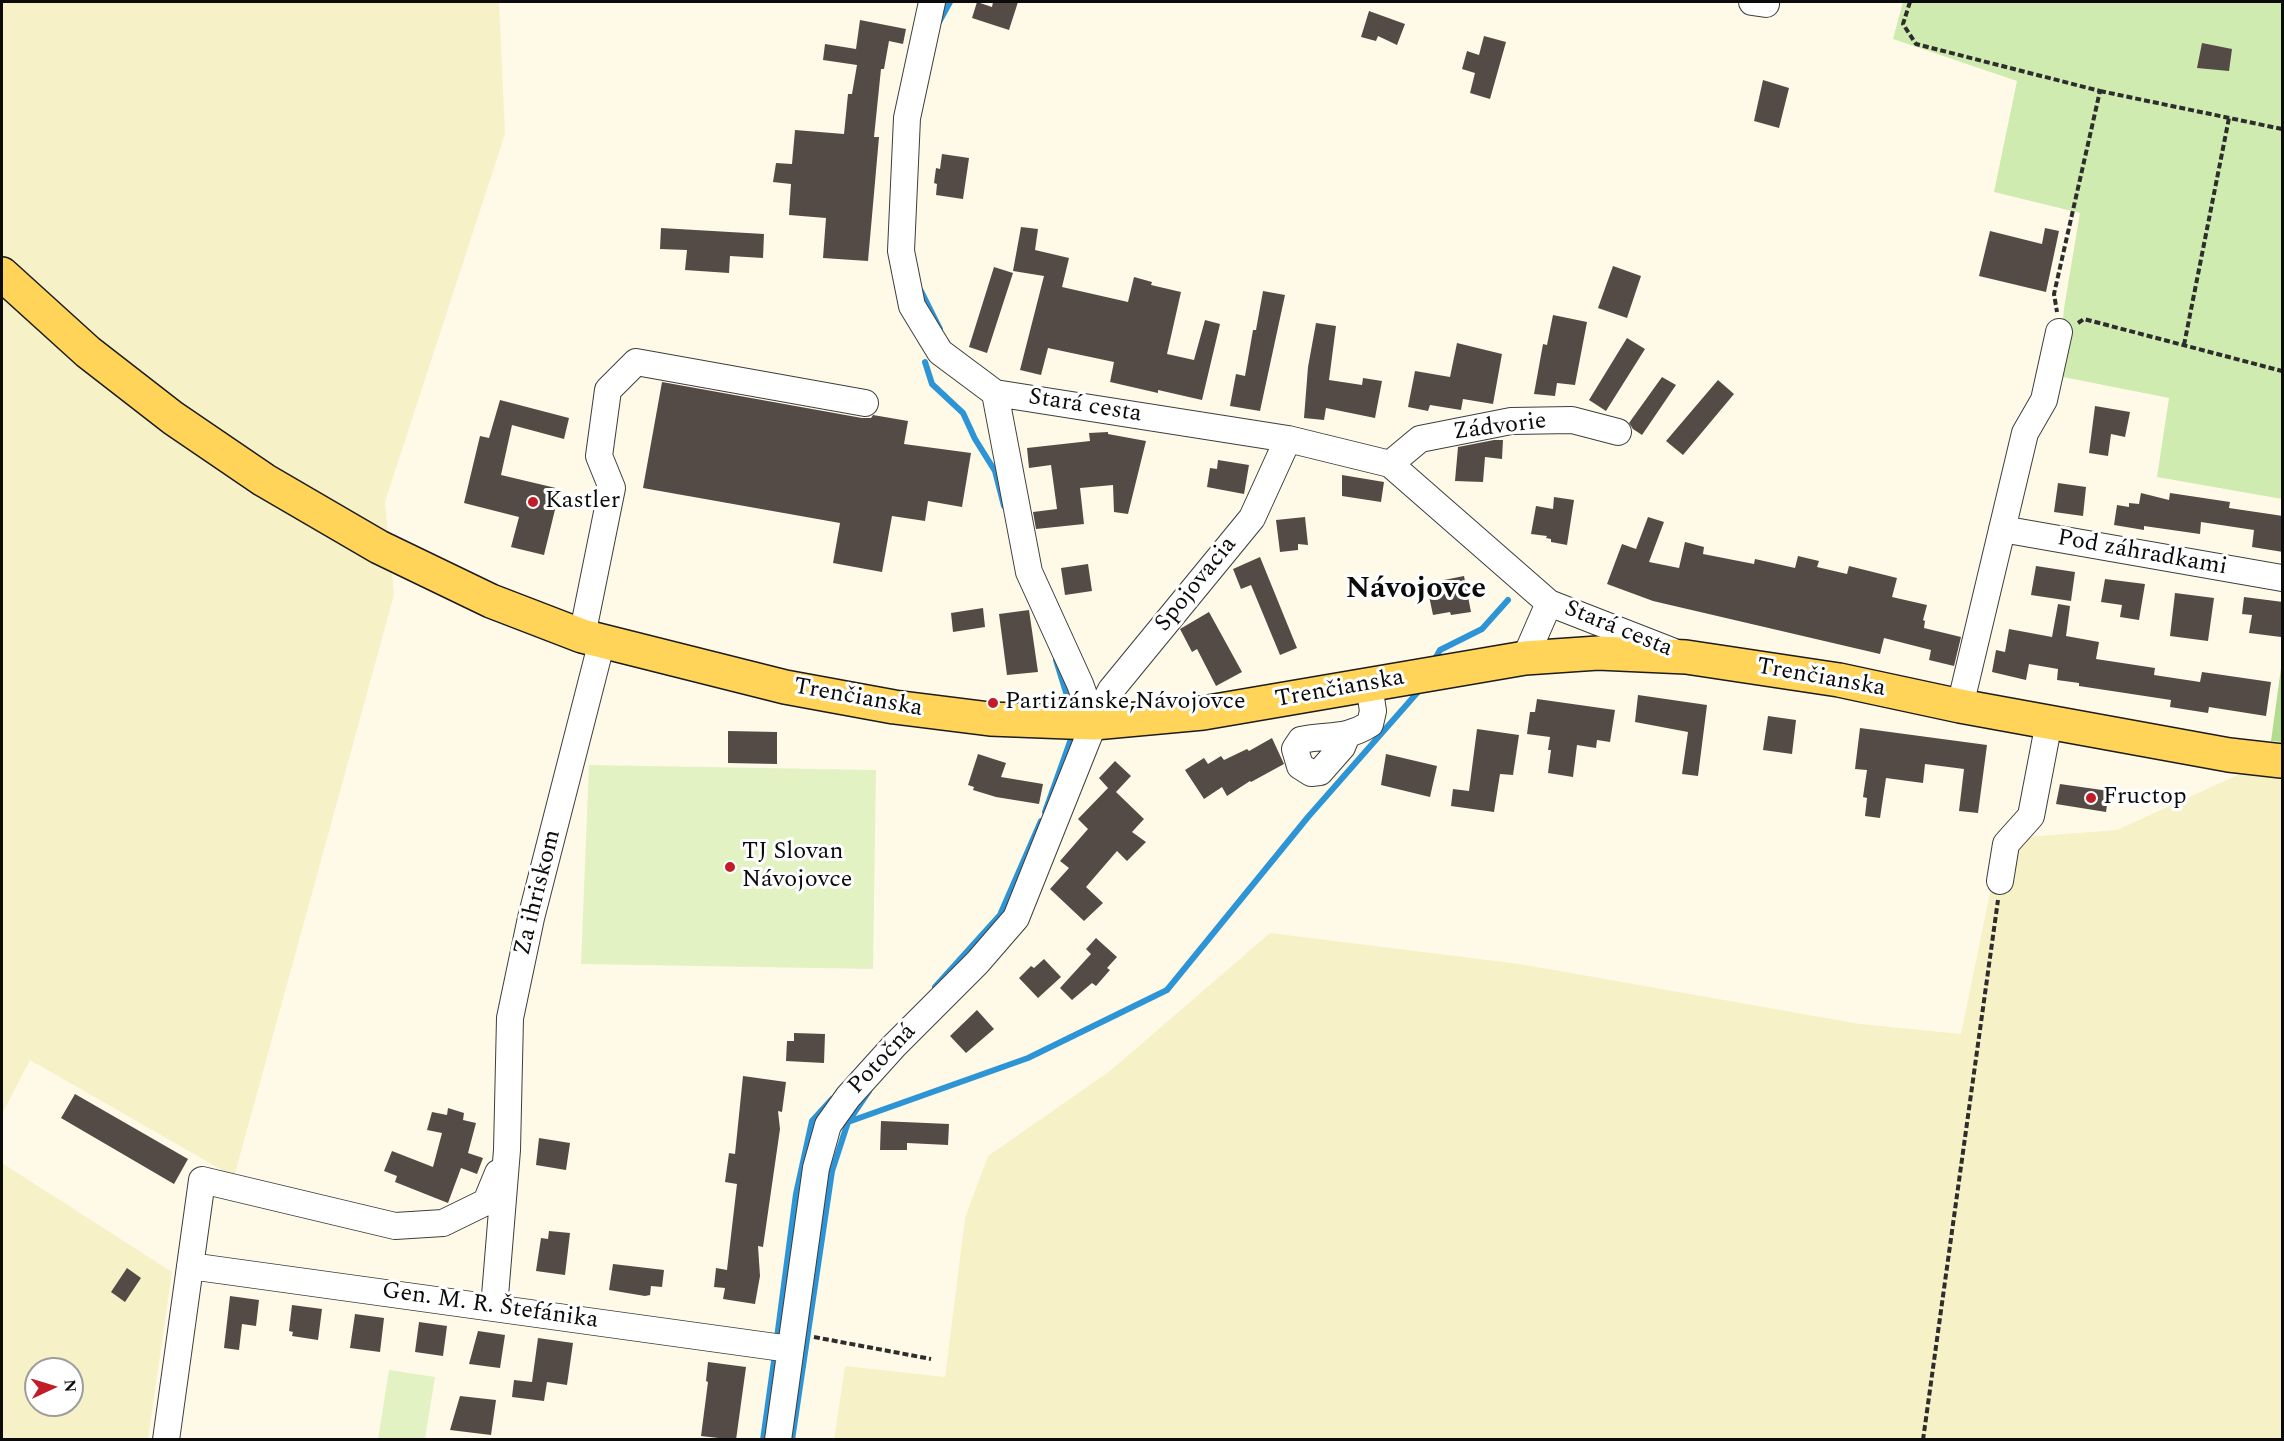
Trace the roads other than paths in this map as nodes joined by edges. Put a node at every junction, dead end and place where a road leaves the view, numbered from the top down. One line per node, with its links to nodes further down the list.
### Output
1 (932, 2): 4 (street, Stará cesta)
2 (2, 274): 12 (main road, Trenčianska)
3 (2059, 332): 9 (street)
4 (995, 393): 7 (street, Stará cesta); 18 (street)
5 (865, 403): 12 (street, Za ihriskom)
6 (1618, 432): 8 (street, Zádvorie)
7 (1288, 439): 8 (street, Stará cesta); 18 (street, Spojovacia)
8 (1390, 464): 11 (street, Stará cesta)
9 (2002, 529): 10 (street, Pod záhradkami); 16 (street)
10 (2283, 578)
11 (1549, 603): 13 (street, Stará cesta); 14 (street, Stará cesta)
12 (592, 638): 18 (main road, Trenčianska); 22 (street, Za ihriskom)
13 (1686, 657): 14 (main road, Trenčianska); 16 (main road, Trenčianska)
14 (1525, 658): 15 (main road, Trenčianska)
15 (1369, 685): 18 (main road, Trenčianska); 19 (street)
16 (1960, 706): 17 (main road, Trenčianska)
17 (2049, 722): 20 (main road, Trenčianska); 21 (street)
18 (1094, 723): 25 (street, Potočná)
19 (1347, 735)
20 (2283, 761)
21 (2000, 881)
22 (507, 1150): 23 (street); 24 (street, Za ihriskom)
23 (190, 1266): 24 (street, Gen. M. R. Štefánika); 26 (street)
24 (494, 1308): 25 (street, Gen. M. R. Štefánika)
25 (790, 1349): 27 (street, Potočná)
26 (166, 1440)
27 (778, 1440)

